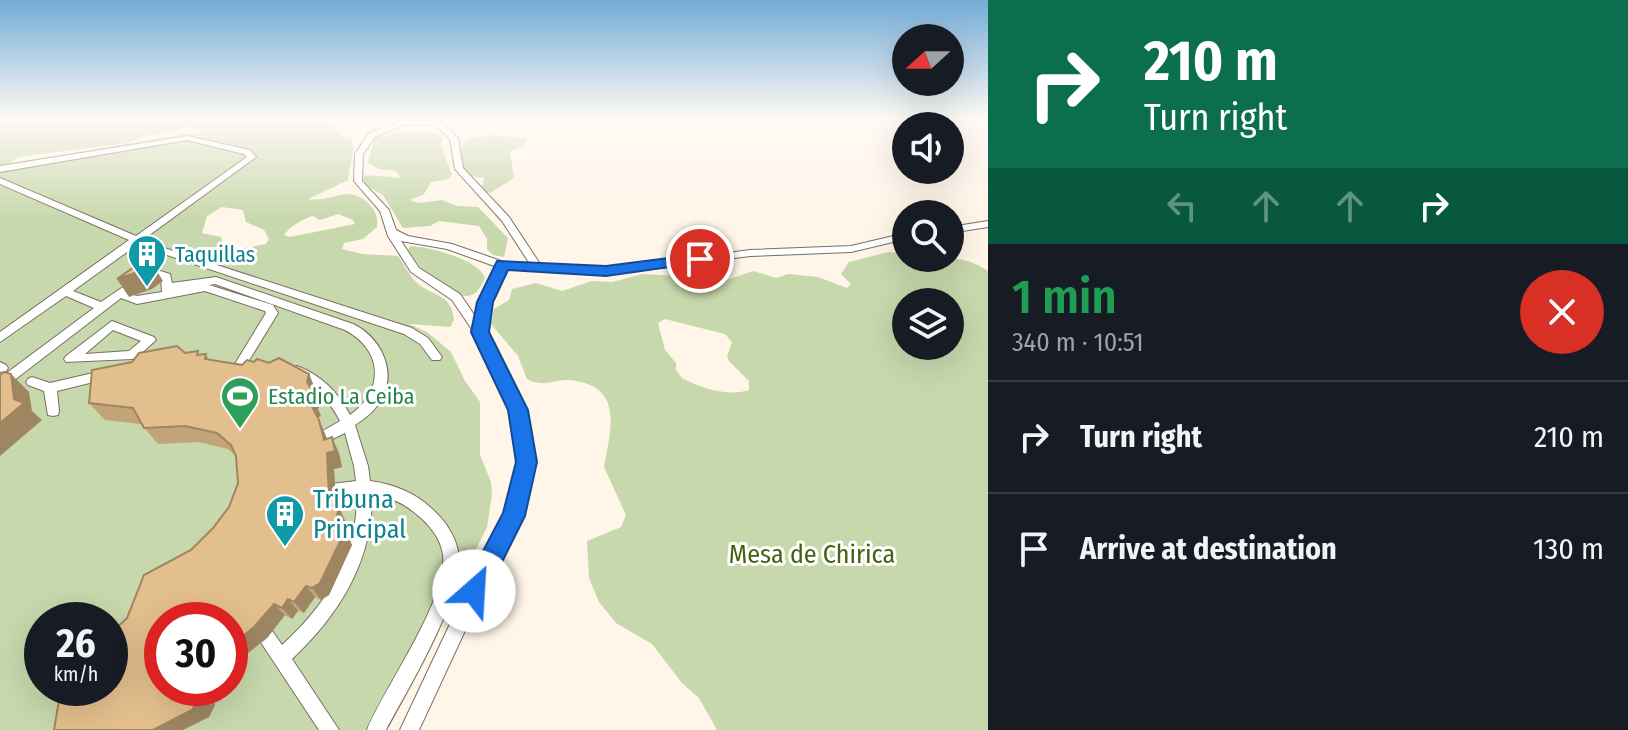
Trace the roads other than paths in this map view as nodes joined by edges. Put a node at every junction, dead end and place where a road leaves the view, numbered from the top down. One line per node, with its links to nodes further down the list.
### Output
1 (102, 152): 5 (street)
2 (240, 152): 11 (street)
3 (360, 152): 9 (street)
4 (456, 152): 13 (street)
5 (0, 169)
6 (0, 181): 11 (street)
7 (988, 224): 8 (street)
8 (964, 228)
9 (392, 232): 12 (street); 18 (street)
10 (892, 239): 13 (street)
11 (136, 240): 15 (street); 21 (street)
12 (503, 265): 13 (street); 18 (street)
13 (538, 269)
14 (167, 290): 16 (street); 16 (street); 25 (street); 30 (street)
15 (65, 292): 17 (street); 19 (street)
16 (124, 296): 17 (street)
17 (103, 307): 27 (street)
18 (480, 332): 38 (street)
19 (0, 338)
20 (132, 355): 20 (street); 23 (street)
21 (436, 357)
22 (286, 368): 30 (street)
23 (131, 369)
24 (117, 372): 28 (street)
25 (233, 377)
26 (32, 382): 28 (street)
27 (0, 385)
28 (50, 388): 29 (street)
29 (53, 411)
30 (348, 424): 31 (street); 32 (street)
31 (326, 436)
32 (366, 486): 33 (street); 35 (street); 37 (street)
33 (337, 489)
34 (267, 638): 35 (street)
35 (281, 658): 36 (street)
36 (330, 730)
37 (376, 730)
38 (409, 730)

